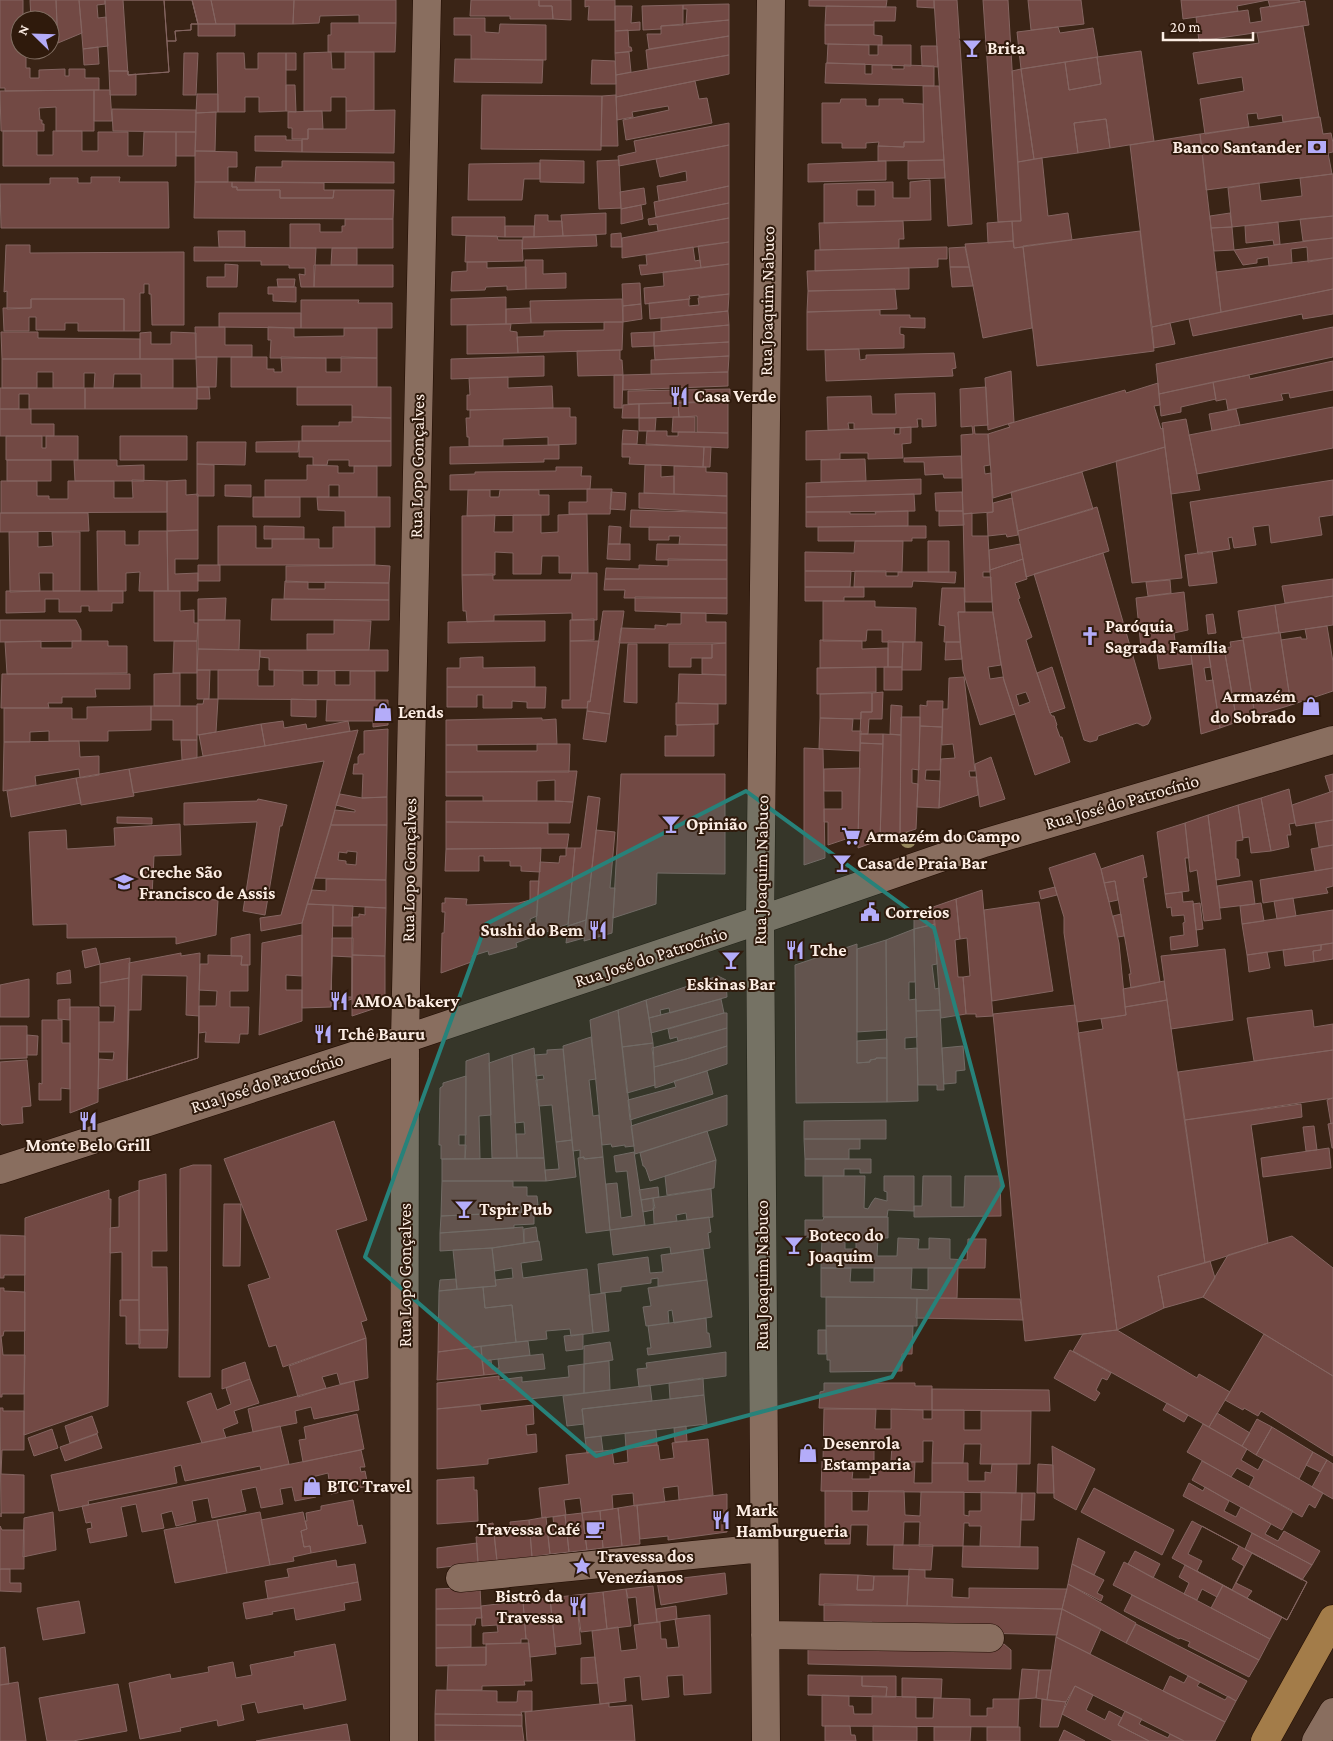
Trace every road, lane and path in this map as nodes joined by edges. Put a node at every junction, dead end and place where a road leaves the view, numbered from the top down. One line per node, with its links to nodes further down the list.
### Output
1 (427, 0): 5 (street, Rua Lopo Gonçalves)
2 (771, 0): 4 (street, Rua Joaquim Nabuco)
3 (1333, 740): 4 (street, Rua José do Patrocínio)
4 (760, 920): 5 (street, Rua José do Patrocínio); 7 (street, Rua Joaquim Nabuco)
5 (405, 1038): 6 (street, Rua José do Patrocínio); 13 (street, Rua Lopo Gonçalves)
6 (0, 1170)
7 (764, 1548): 8 (street); 10 (street, Rua Joaquim Nabuco)
8 (460, 1578)
9 (1333, 1619): 15 (main road)
10 (765, 1635): 11 (street); 14 (street, Rua Joaquim Nabuco)
11 (990, 1638)
12 (1333, 1712): 16 (street)
13 (404, 1741)
14 (766, 1741)
15 (1265, 1741)
16 (1316, 1741)

